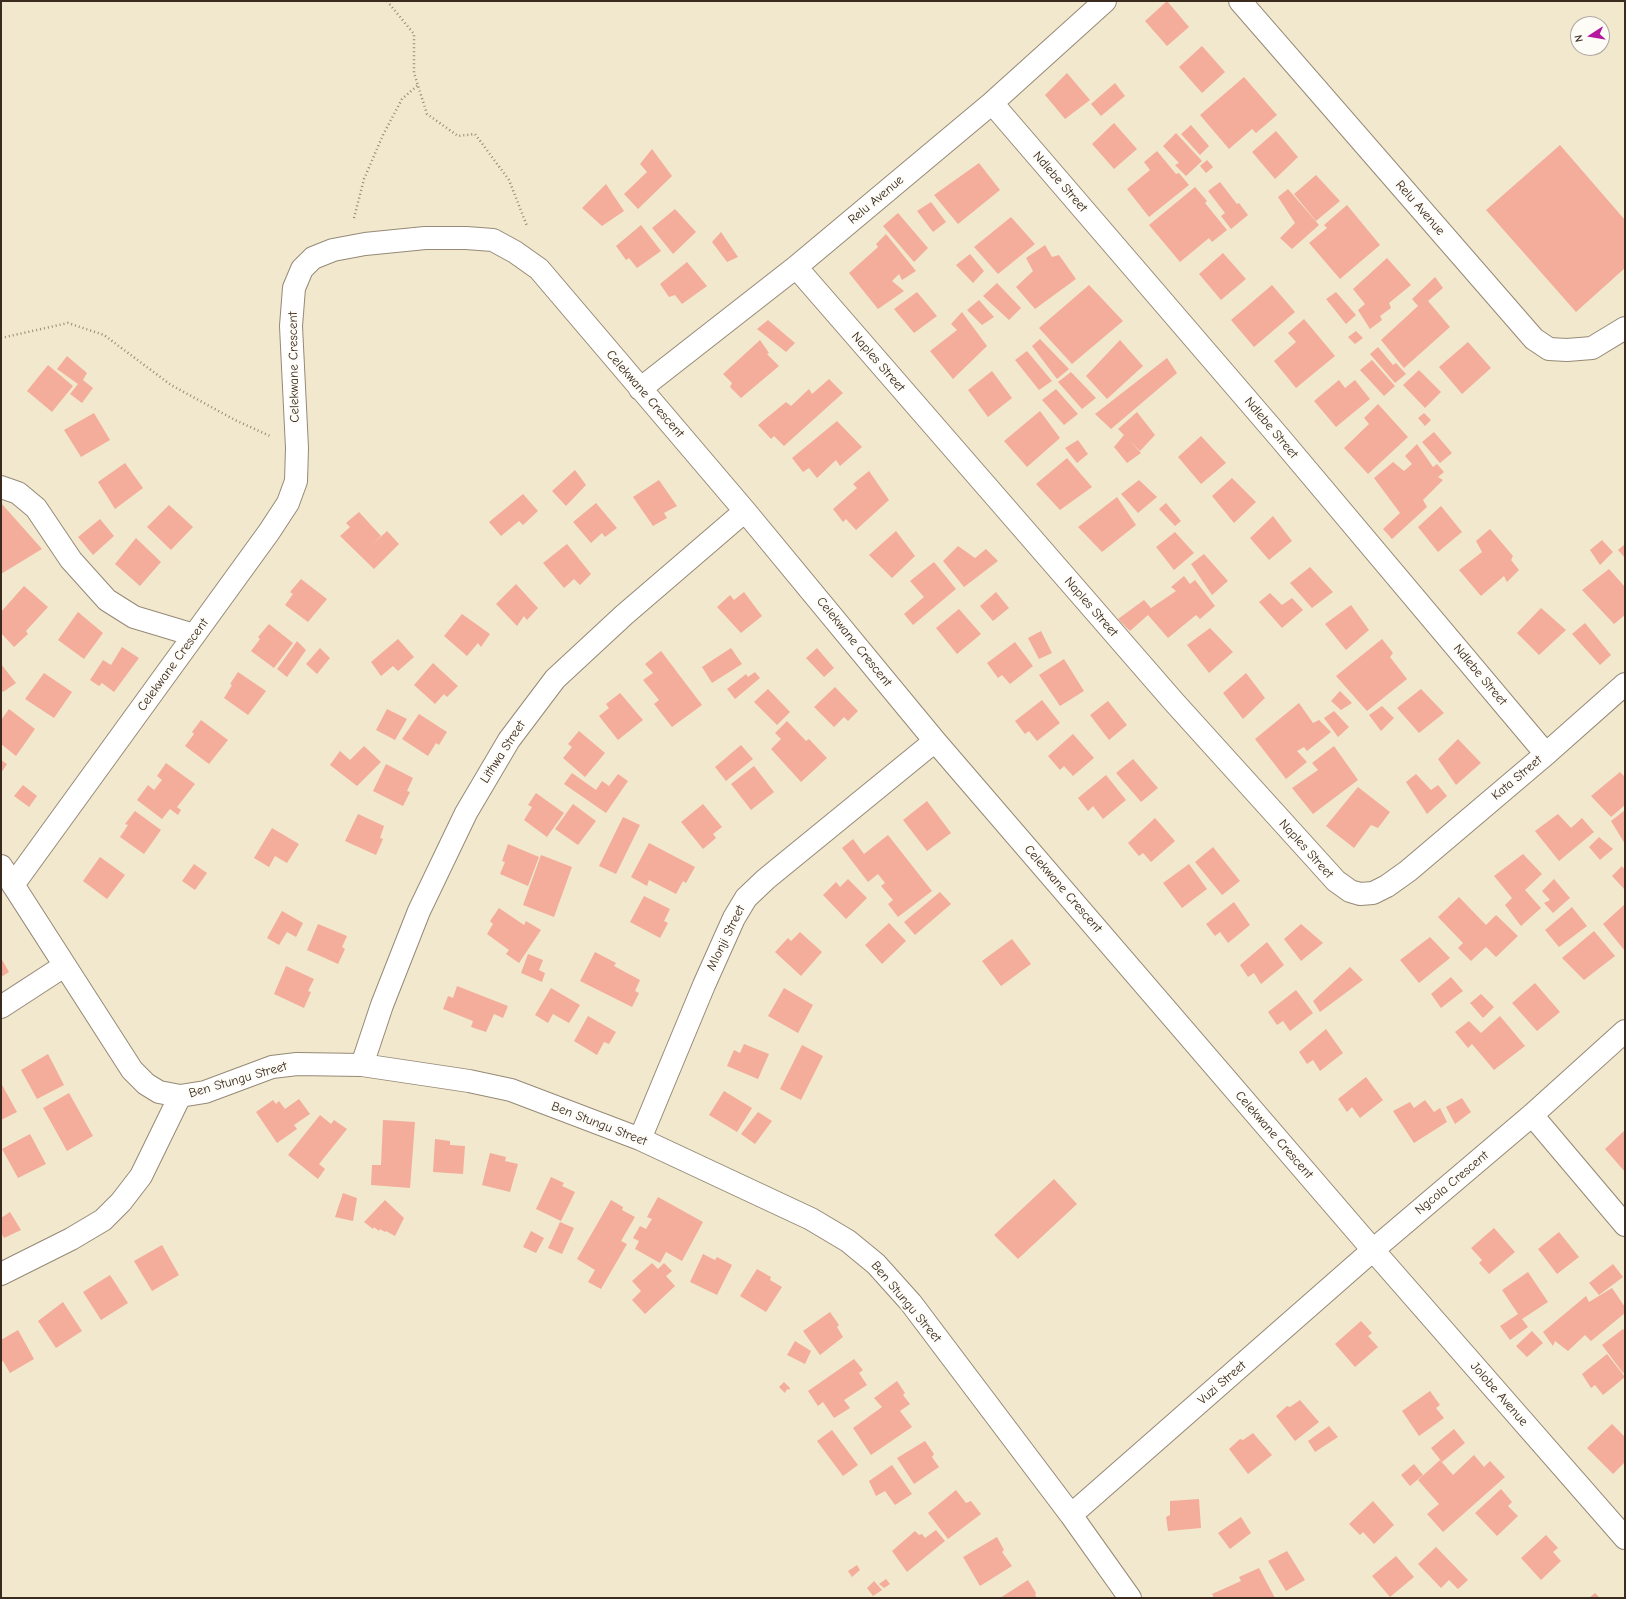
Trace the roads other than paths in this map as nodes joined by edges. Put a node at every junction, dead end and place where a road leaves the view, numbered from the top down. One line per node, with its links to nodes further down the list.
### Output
1 (1105, 1): 3 (street, Relu Avenue)
2 (1240, 1): 5 (street, Relu Avenue)
3 (992, 103): 4 (street, Relu Avenue); 12 (street, Ndlebe Street)
4 (796, 267): 6 (street, Relu Avenue); 14 (street, Naples Street)
5 (1625, 328)
6 (640, 389): 8 (street, Celekwane Crescent); 9 (street, Celekwane Crescent)
7 (1, 487): 9 (street)
8 (745, 511): 11 (street, Celekwane Crescent); 19 (street, Lithwa Street)
9 (194, 635): 15 (street, Celekwane Crescent)
10 (1625, 684): 12 (street, Kata Street)
11 (935, 741): 22 (street, Mlonji Street); 24 (street, Celekwane Crescent)
12 (1546, 754): 14 (street, Kata Street)
13 (1, 866): 15 (street, Ben Stungu Street)
14 (1408, 871)
15 (13, 885): 16 (street, Ben Stungu Street)
16 (64, 966): 17 (street); 20 (street, Ben Stungu Street)
17 (1, 1008)
18 (1625, 1031): 21 (street, Ngcola Crescent)
19 (362, 1065): 20 (street, Ben Stungu Street); 22 (street, Ben Stungu Street)
20 (180, 1096): 25 (street)
21 (1532, 1115): 23 (street); 24 (street, Ngcola Crescent)
22 (640, 1139): 26 (street, Ben Stungu Street)
23 (1625, 1225)
24 (1373, 1250): 26 (street, Vuzi Street); 27 (street, Jolobe Avenue)
25 (1, 1274)
26 (1071, 1515): 28 (street, Ben Stungu Street)
27 (1625, 1538)
28 (1130, 1598)

